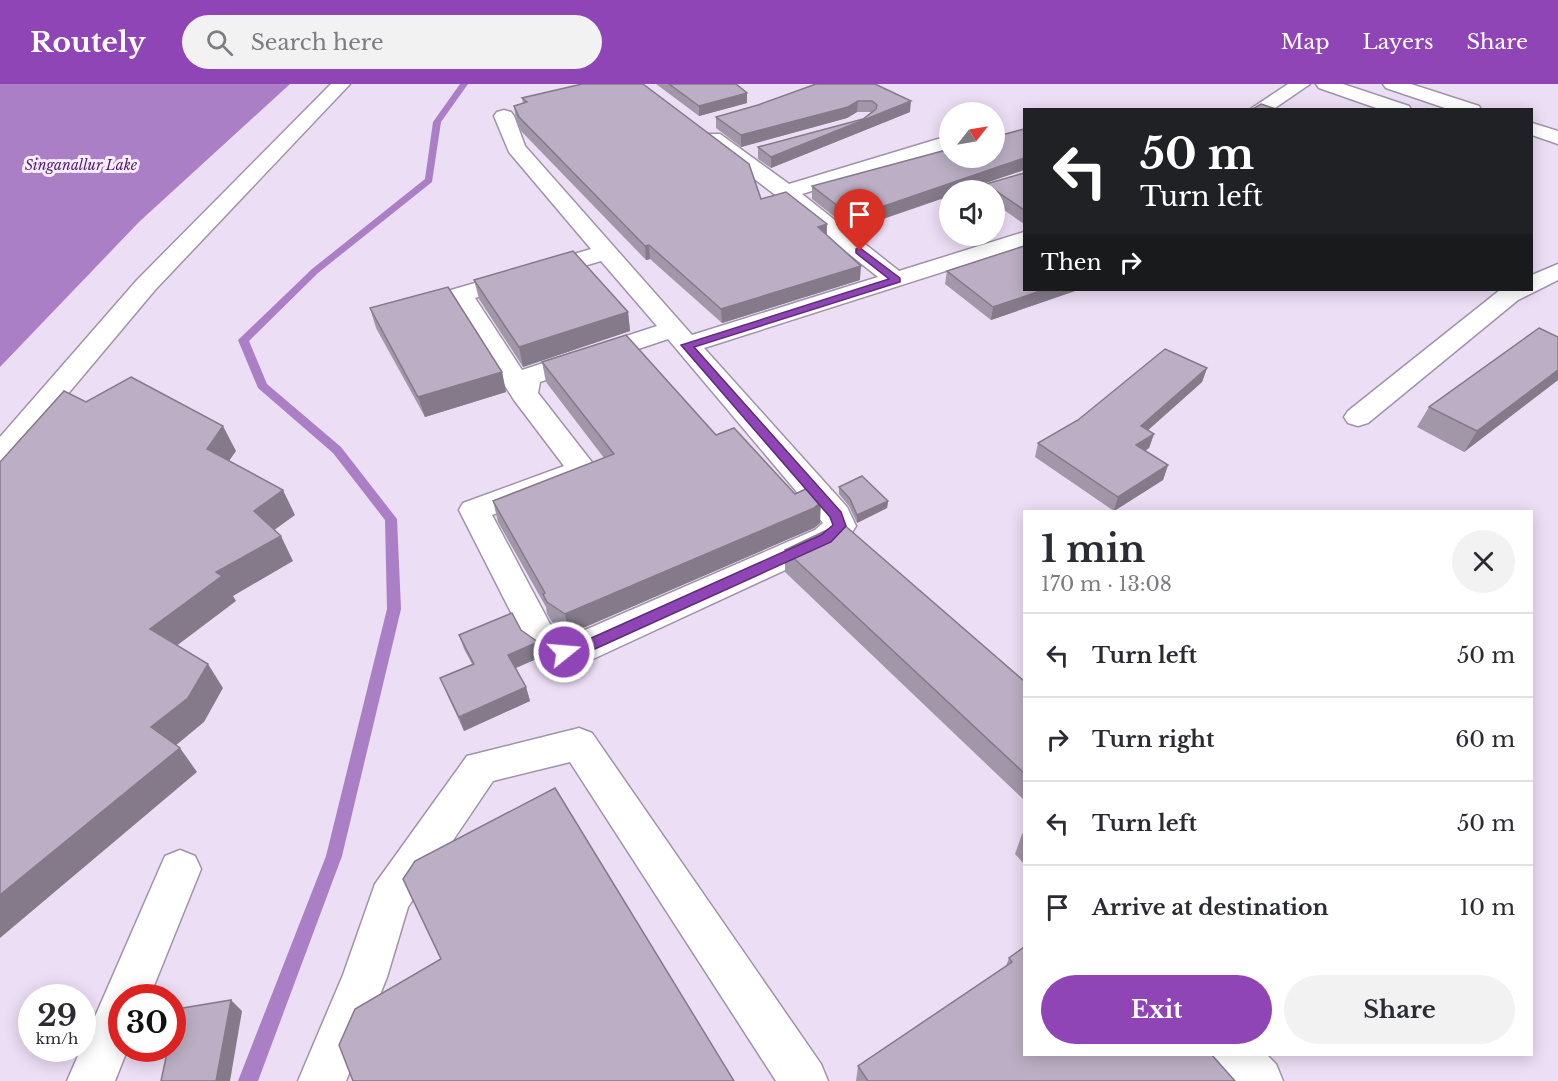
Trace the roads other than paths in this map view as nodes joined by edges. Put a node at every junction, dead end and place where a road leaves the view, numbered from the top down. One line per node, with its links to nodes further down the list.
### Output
1 (341, 84): 25 (main road)
2 (1301, 84): 5 (main road)
3 (1325, 84): 6 (main road)
4 (1392, 84): 7 (main road)
5 (1261, 108)
6 (1396, 108)
7 (1466, 108)
8 (504, 116): 17 (main road)
9 (706, 122): 14 (main road)
10 (1533, 129): 11 (main road)
11 (1558, 138)
12 (939, 145): 15 (main road)
13 (758, 150): 14 (main road)
14 (737, 156): 15 (main road)
15 (786, 192): 19 (main road)
16 (1023, 239): 19 (main road)
17 (607, 252): 22 (main road); 23 (main road)
18 (1558, 271): 20 (main road)
19 (896, 280): 22 (main road)
20 (1533, 284)
21 (1519, 291): 24 (main road)
22 (681, 337): 23 (main road); 23 (main road)
23 (525, 394)
24 (1358, 417)
25 (0, 456)
26 (180, 869): 27 (main road)
27 (132, 984)
28 (108, 1043): 30 (main road)
29 (1234, 1056): 33 (main road)
30 (92, 1081)
31 (322, 1081): 32 (main road)
32 (804, 1081)
33 (1259, 1081)

